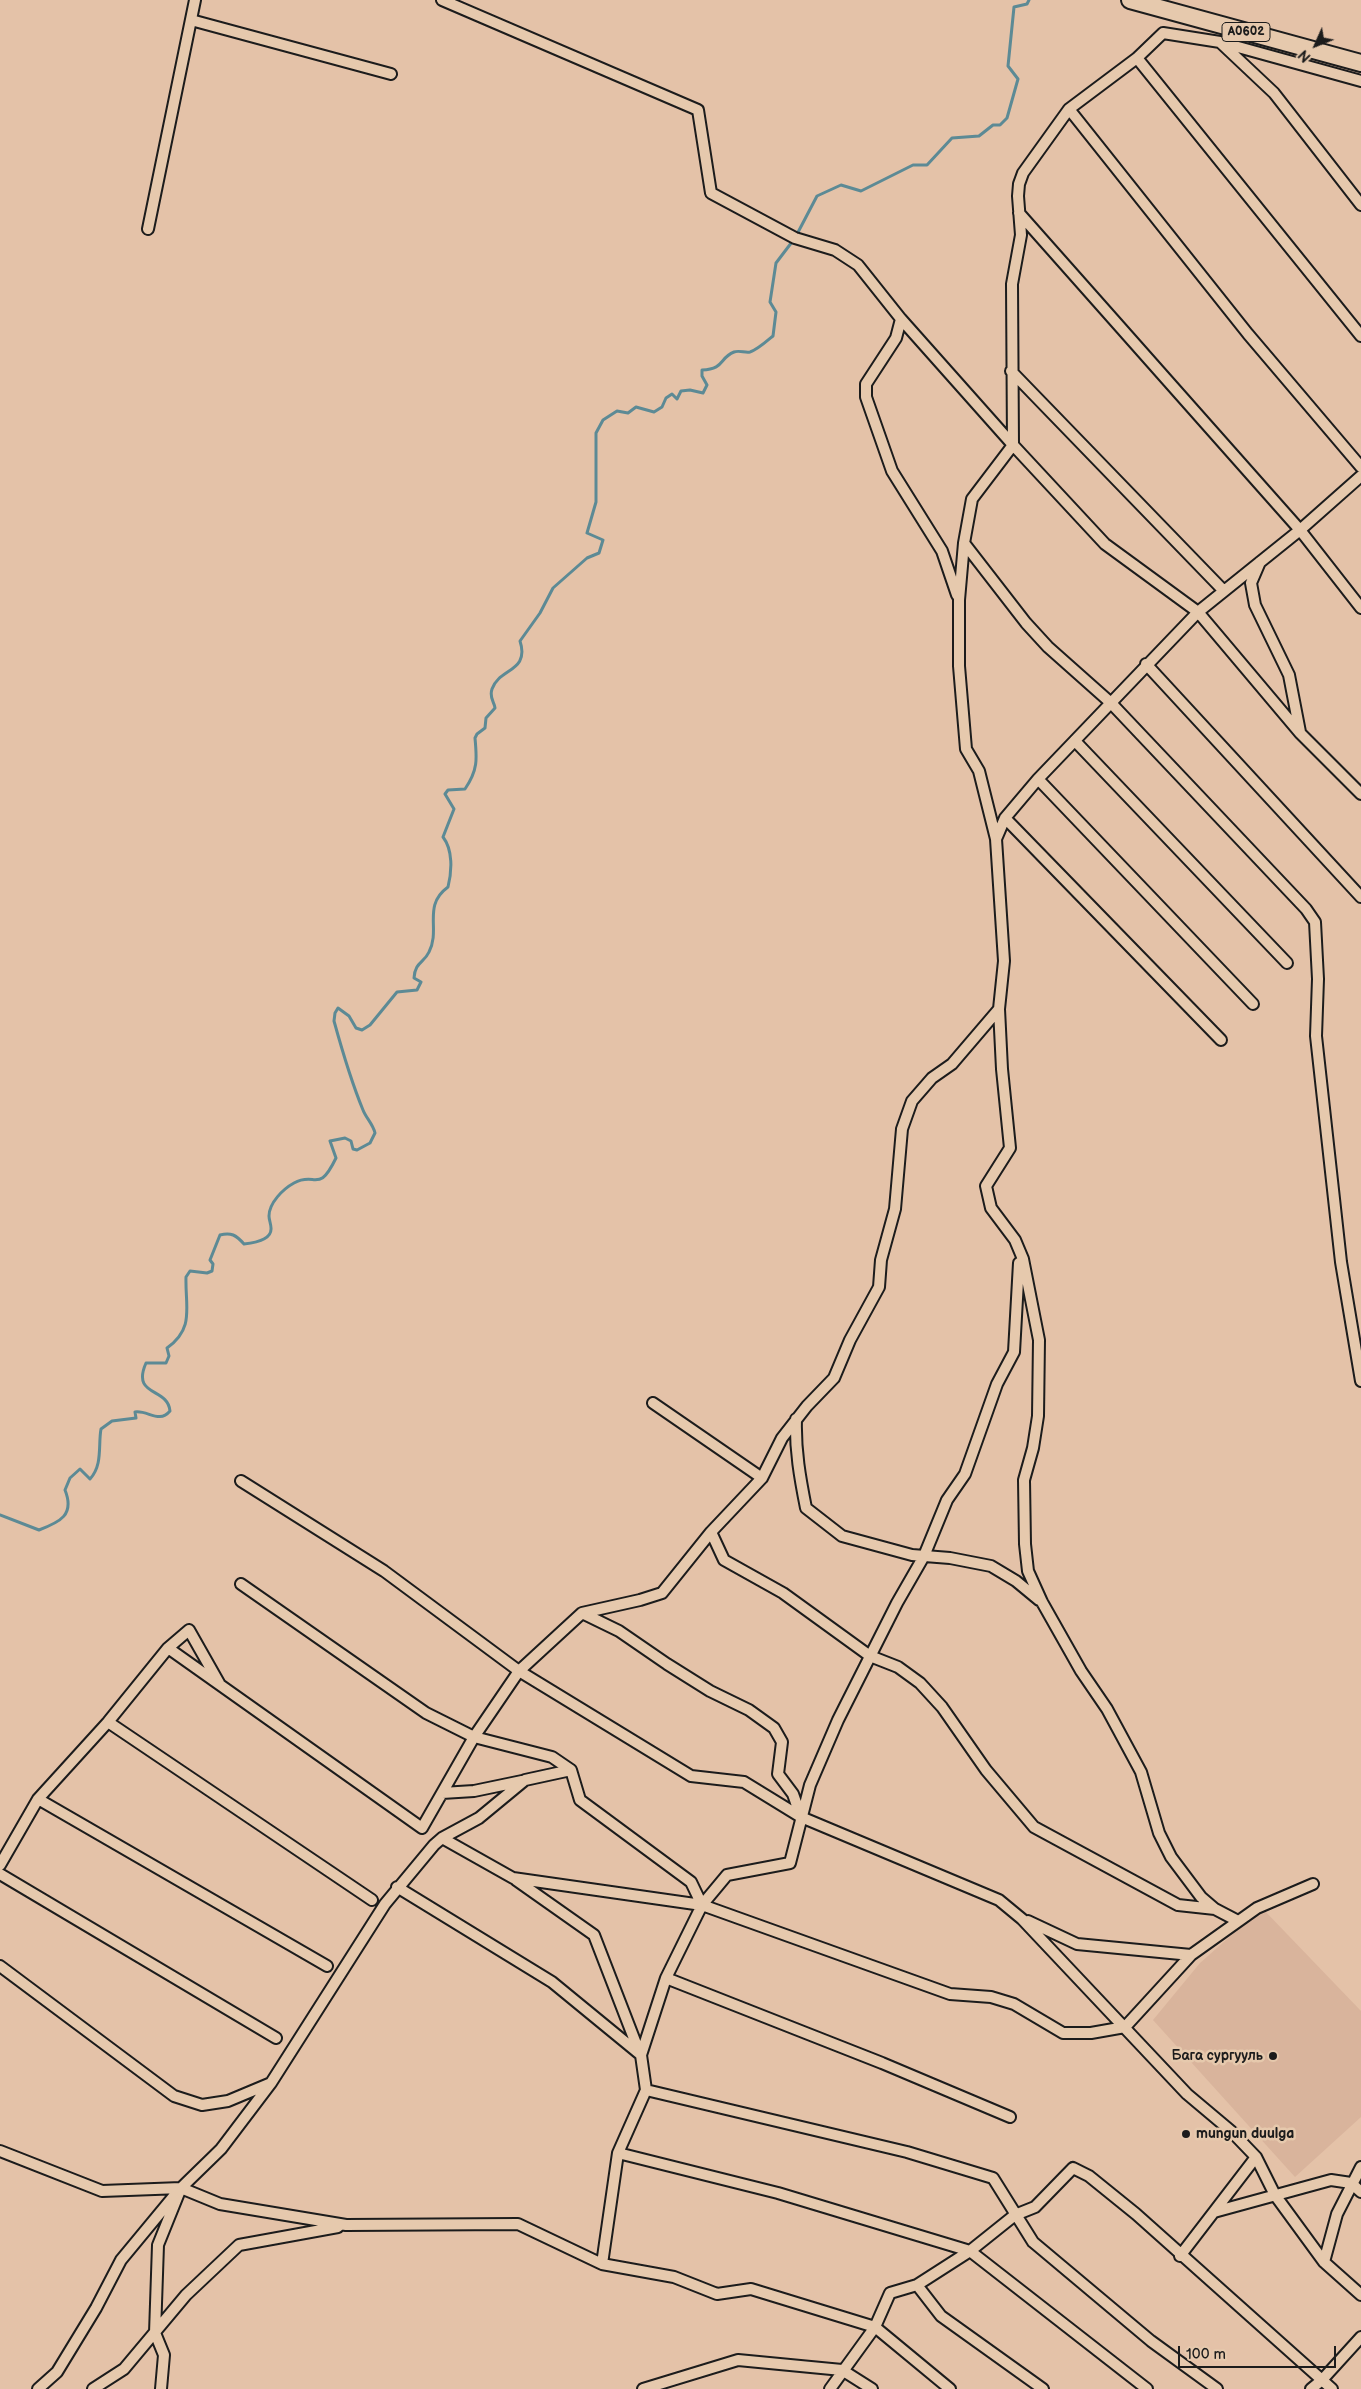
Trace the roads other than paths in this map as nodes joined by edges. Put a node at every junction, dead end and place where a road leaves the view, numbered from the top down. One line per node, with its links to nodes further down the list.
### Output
1 (196, 0): 4 (street)
2 (442, 0): 14 (street)
3 (1130, 0): 7 (highway, A0602)
4 (191, 20): 8 (street); 13 (street)
5 (1220, 42): 6 (street); 9 (street); 11 (street)
6 (1137, 58): 10 (street); 15 (street)
7 (1361, 63)
8 (391, 74)
9 (1361, 81)
10 (1069, 109): 12 (street); 18 (street)
11 (1361, 205)
12 (1019, 214): 16 (street); 20 (street)
13 (148, 229)
14 (901, 319): 17 (street); 24 (street)
15 (1361, 336)
16 (1011, 371): 17 (street); 23 (street)
17 (1013, 445): 21 (street); 26 (street)
18 (1361, 467)
19 (1361, 476): 20 (street)
20 (1300, 530): 22 (street); 25 (street)
21 (964, 543): 24 (street); 28 (street)
22 (1260, 561): 23 (street); 29 (street)
23 (1223, 590): 26 (street)
24 (959, 600): 34 (street)
25 (1361, 608)
26 (1198, 612): 27 (street); 29 (street)
27 (1146, 664): 28 (street); 35 (street)
28 (1111, 703): 30 (street); 41 (street)
29 (1300, 733): 32 (street)
30 (1075, 741): 31 (street); 36 (street)
31 (1038, 778): 33 (street); 37 (street)
32 (1361, 794)
33 (1006, 818): 34 (street); 39 (street)
34 (996, 839): 38 (street)
35 (1361, 897)
36 (1287, 963)
37 (1253, 1004)
38 (999, 1009): 40 (street); 43 (street)
39 (1221, 1040)
40 (1015, 1240): 47 (street); 49 (street)
41 (1361, 1381)
42 (653, 1403): 44 (street)
43 (796, 1419): 44 (street); 47 (street)
44 (762, 1478): 46 (street)
45 (241, 1481): 53 (street)
46 (712, 1532): 50 (street); 52 (street)
47 (924, 1556): 49 (street); 52 (street)
48 (241, 1584): 56 (street)
49 (1042, 1602): 70 (street)
50 (582, 1613): 53 (street); 61 (street)
51 (168, 1648): 54 (street); 54 (street); 55 (street)
52 (870, 1656): 61 (street); 70 (street)
53 (519, 1671): 56 (street); 61 (street)
54 (222, 1686): 59 (street)
55 (108, 1722): 60 (street); 68 (street)
56 (474, 1737): 57 (street); 59 (street)
57 (572, 1770): 58 (street); 69 (street)
58 (525, 1780): 59 (street); 62 (street)
59 (442, 1793)
60 (38, 1798): 63 (street); 75 (street)
61 (801, 1817): 69 (street); 71 (street)
62 (442, 1838): 65 (street); 67 (street)
63 (0, 1865)
64 (0, 1874): 78 (street)
65 (513, 1878): 69 (street); 79 (street)
66 (1313, 1884): 72 (street)
67 (397, 1887): 79 (street); 80 (street)
68 (372, 1900)
69 (702, 1905): 76 (street); 77 (street)
70 (1215, 1909): 72 (street)
71 (1022, 1919): 73 (street); 77 (street)
72 (1238, 1921): 73 (street)
73 (1191, 1955): 77 (street)
74 (0, 1966): 80 (street)
75 (326, 1966)
76 (666, 1978): 79 (street); 82 (street)
77 (1125, 2027): 85 (street)
78 (276, 2038)
79 (641, 2055): 81 (street)
80 (271, 2083): 88 (street)
81 (646, 2090): 84 (street); 92 (street)
82 (1010, 2117)
83 (0, 2150): 88 (street)
84 (618, 2153): 94 (street); 97 (street)
85 (1256, 2157): 90 (street); 91 (street)
86 (1361, 2167): 87 (street)
87 (1351, 2184): 89 (street); 90 (street); 96 (street)
88 (181, 2188): 93 (street); 101 (street); 105 (street)
89 (1361, 2192)
90 (1275, 2195): 91 (street); 96 (street)
91 (1214, 2212): 95 (street)
92 (1015, 2215): 94 (street); 95 (street); 114 (street)
93 (346, 2225): 97 (street); 101 (street)
94 (970, 2251): 98 (street); 113 (street)
95 (1180, 2256): 104 (street)
96 (1324, 2262): 99 (street)
97 (602, 2264): 100 (street)
98 (917, 2285): 100 (street); 112 (street)
99 (1361, 2295)
100 (875, 2327): 103 (street); 111 (street)
101 (155, 2333): 106 (street); 107 (street)
102 (1361, 2337): 104 (street)
103 (842, 2370): 108 (street); 109 (street); 110 (street)
104 (1322, 2380): 115 (street); 116 (street)
105 (38, 2389)
106 (92, 2389)
107 (161, 2389)
108 (643, 2389)
109 (830, 2389)
110 (872, 2389)
111 (950, 2389)
112 (1043, 2389)
113 (1147, 2389)
114 (1217, 2389)
115 (1311, 2389)
116 (1332, 2389)

